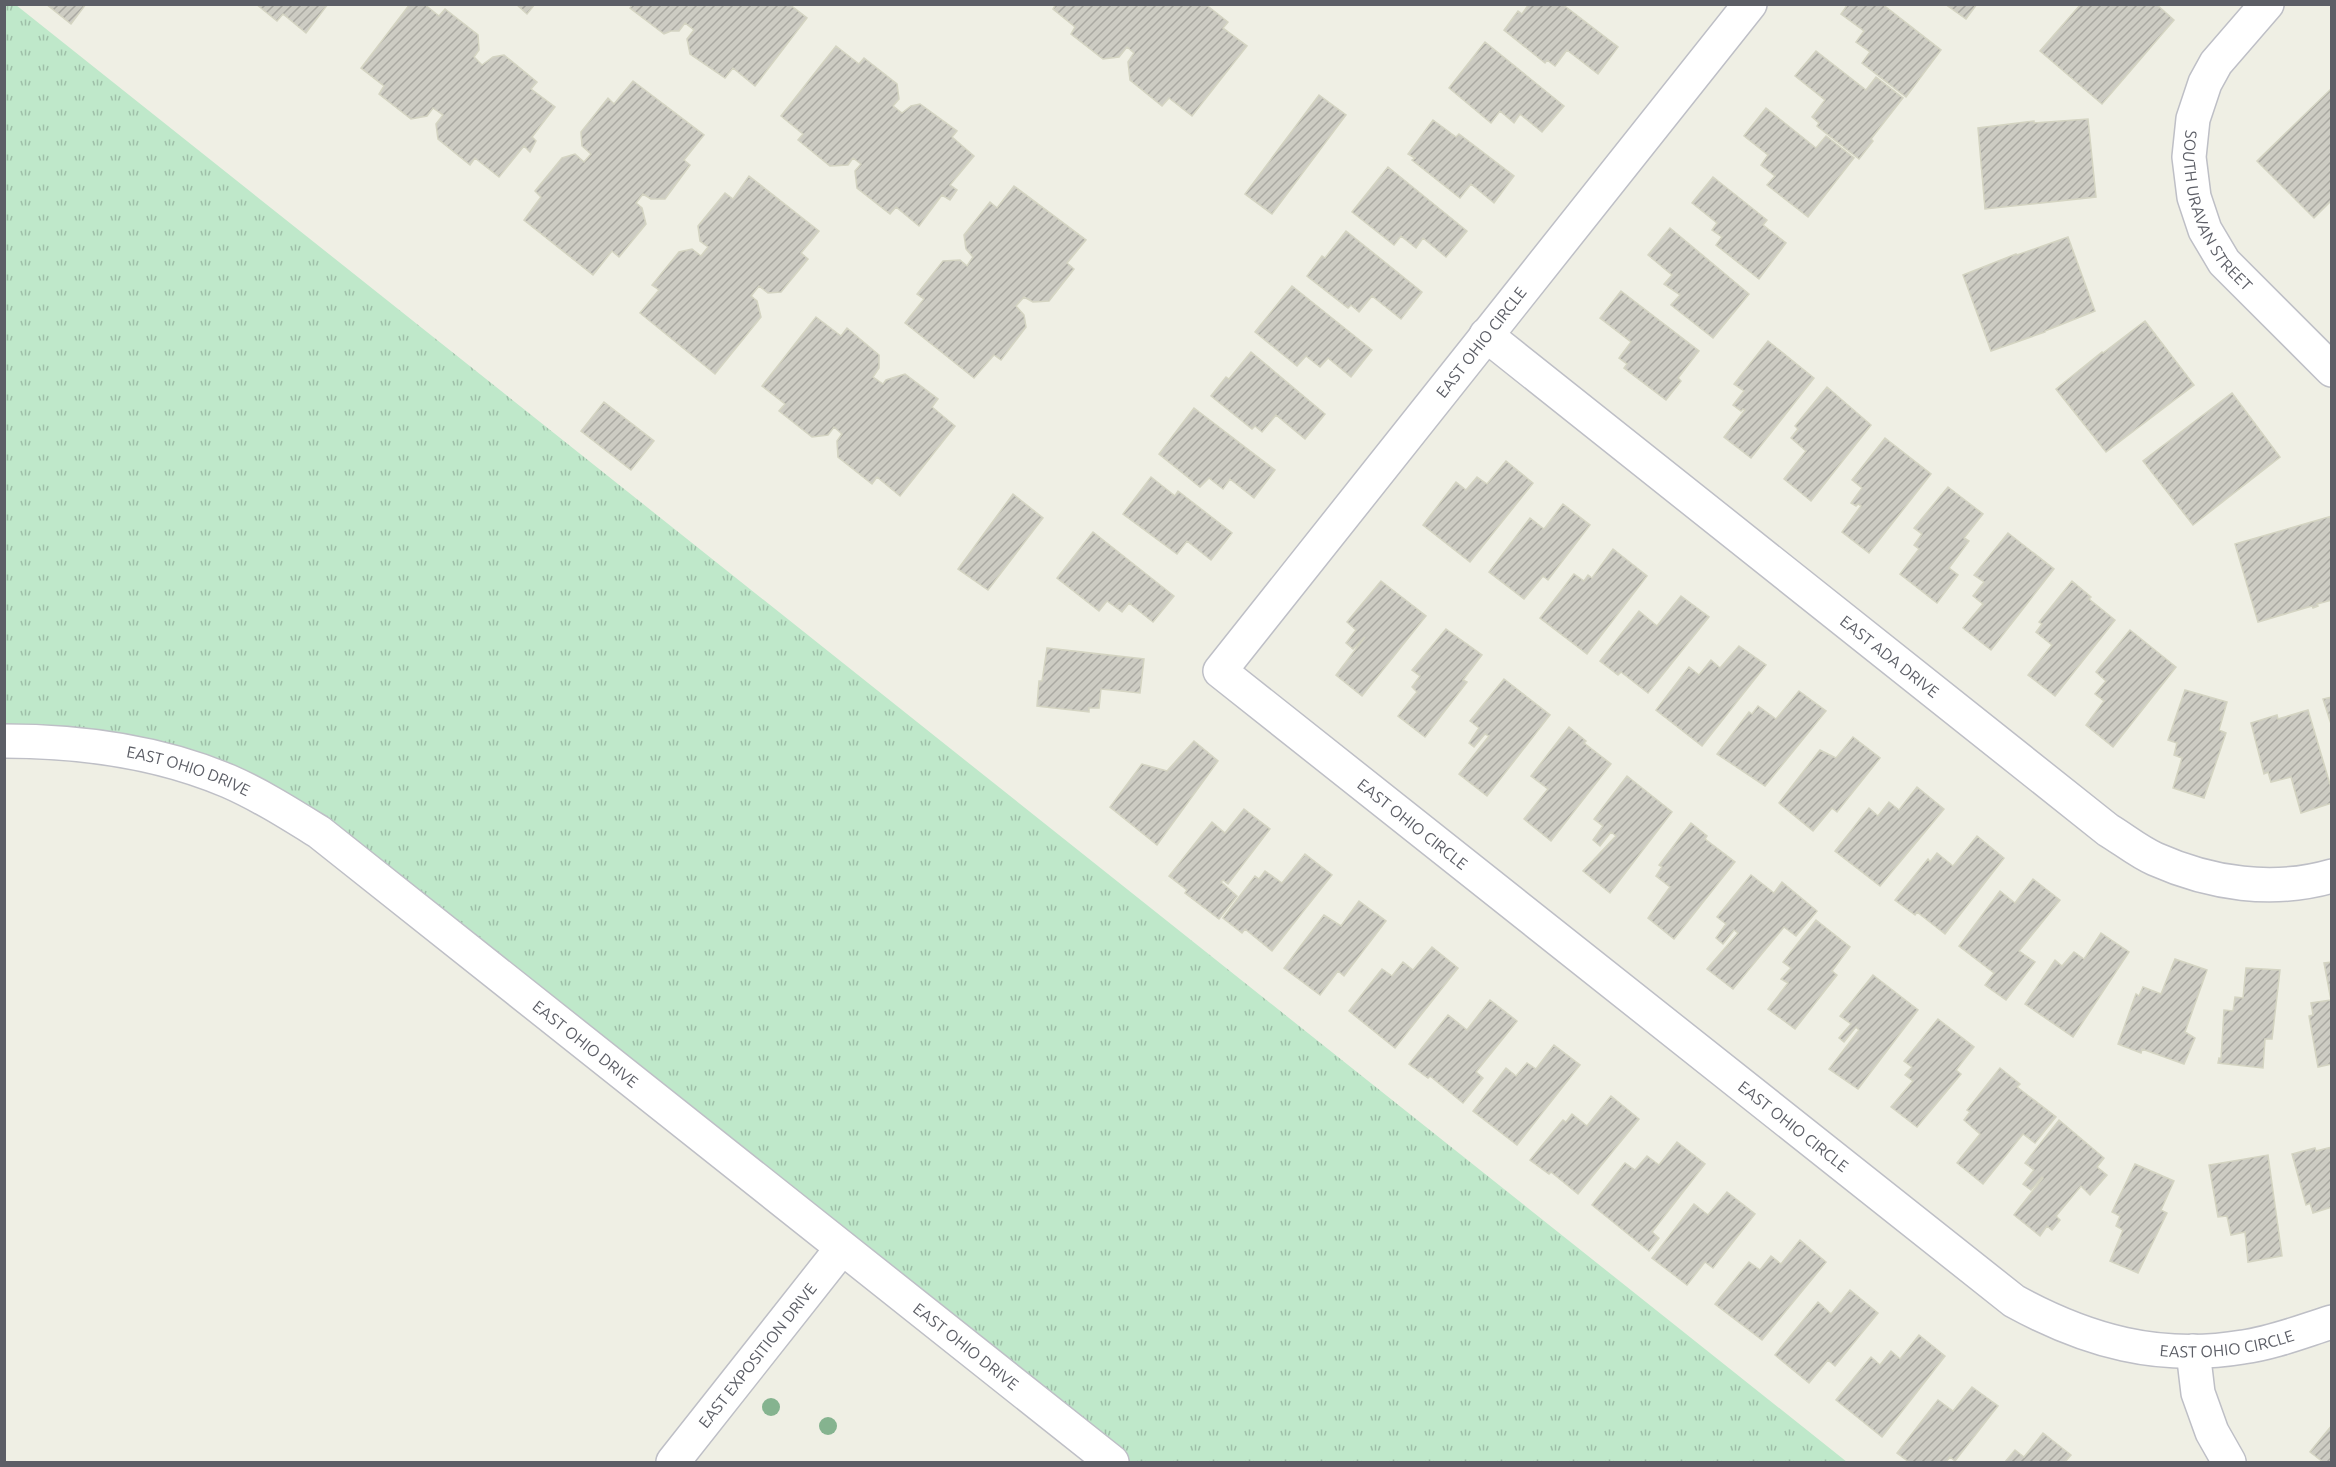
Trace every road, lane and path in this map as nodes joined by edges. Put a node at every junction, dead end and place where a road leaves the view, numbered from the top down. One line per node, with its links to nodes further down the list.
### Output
1 (1750, 4): 3 (street, EAST OHIO CIRCLE)
2 (2267, 4): 4 (street, SOUTH URAVAN STREET)
3 (1486, 335): 6 (street, EAST ADA DRIVE); 9 (street, EAST OHIO CIRCLE)
4 (2331, 370)
5 (4, 741): 7 (street, EAST OHIO DRIVE)
6 (2331, 876)
7 (842, 1248): 10 (street, EAST EXPOSITION DRIVE); 11 (street, EAST OHIO DRIVE)
8 (2331, 1322): 9 (street, EAST OHIO CIRCLE)
9 (2193, 1351): 12 (street)
10 (673, 1462)
11 (1112, 1462)
12 (2229, 1462)

